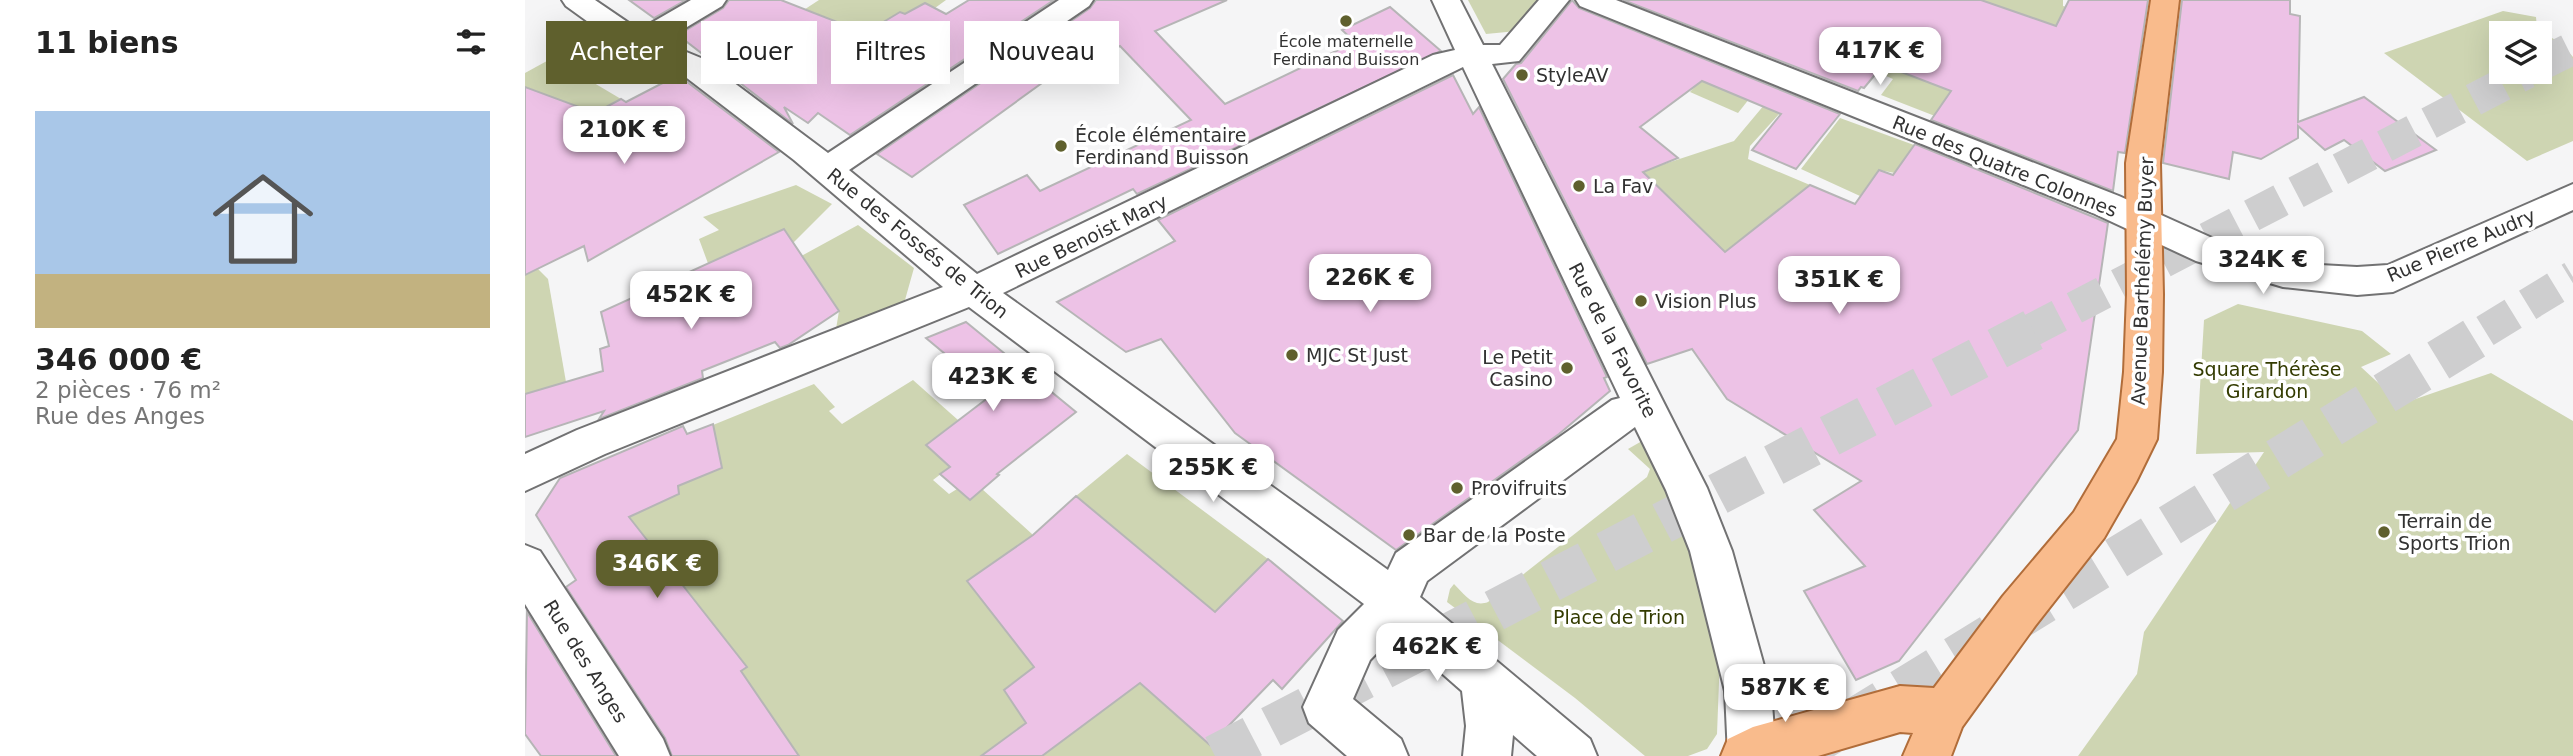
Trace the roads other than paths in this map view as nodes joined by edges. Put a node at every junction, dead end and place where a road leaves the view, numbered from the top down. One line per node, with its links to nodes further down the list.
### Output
1 (576, 0): 8 (street, Rue des Fossés de Trion)
2 (712, 0): 9 (street)
3 (1079, 0): 12 (street)
4 (1446, 0): 10 (street, Rue de la Favorite)
5 (1555, 0): 10 (street, Rue Benoist Mary)
6 (1590, 0): 14 (street, Rue des Quatre Colonnes)
7 (2165, 0): 14 (main road, Avenue Barthélémy Buyer)
8 (606, 21)
9 (676, 21)
10 (1473, 55): 15 (street, Rue Benoist Mary); 16 (street, Rue de la Favorite)
11 (687, 64): 12 (street, Rue des Fossés de Trion)
12 (827, 169): 15 (street, Rue des Fossés de Trion)
13 (2573, 196): 14 (street, Rue Pierre Audry)
14 (2145, 226): 21 (main road, Avenue Barthélémy Buyer)
15 (975, 292): 17 (street, Rue Benoist Mary); 19 (street, Rue des Fossés de Trion)
16 (1645, 405): 19 (street); 22 (street, Rue de la Favorite)
17 (525, 473)
18 (525, 565): 23 (street, Rue des Anges)
19 (1395, 603): 20 (street, Rue des Fossés de Trion); 24 (street)
20 (1484, 679): 25 (street); 26 (street)
21 (1945, 712): 22 (main road); 27 (main road)
22 (1750, 754)
23 (646, 756)
24 (1384, 756)
25 (1487, 756)
26 (1573, 756)
27 (1927, 756)

